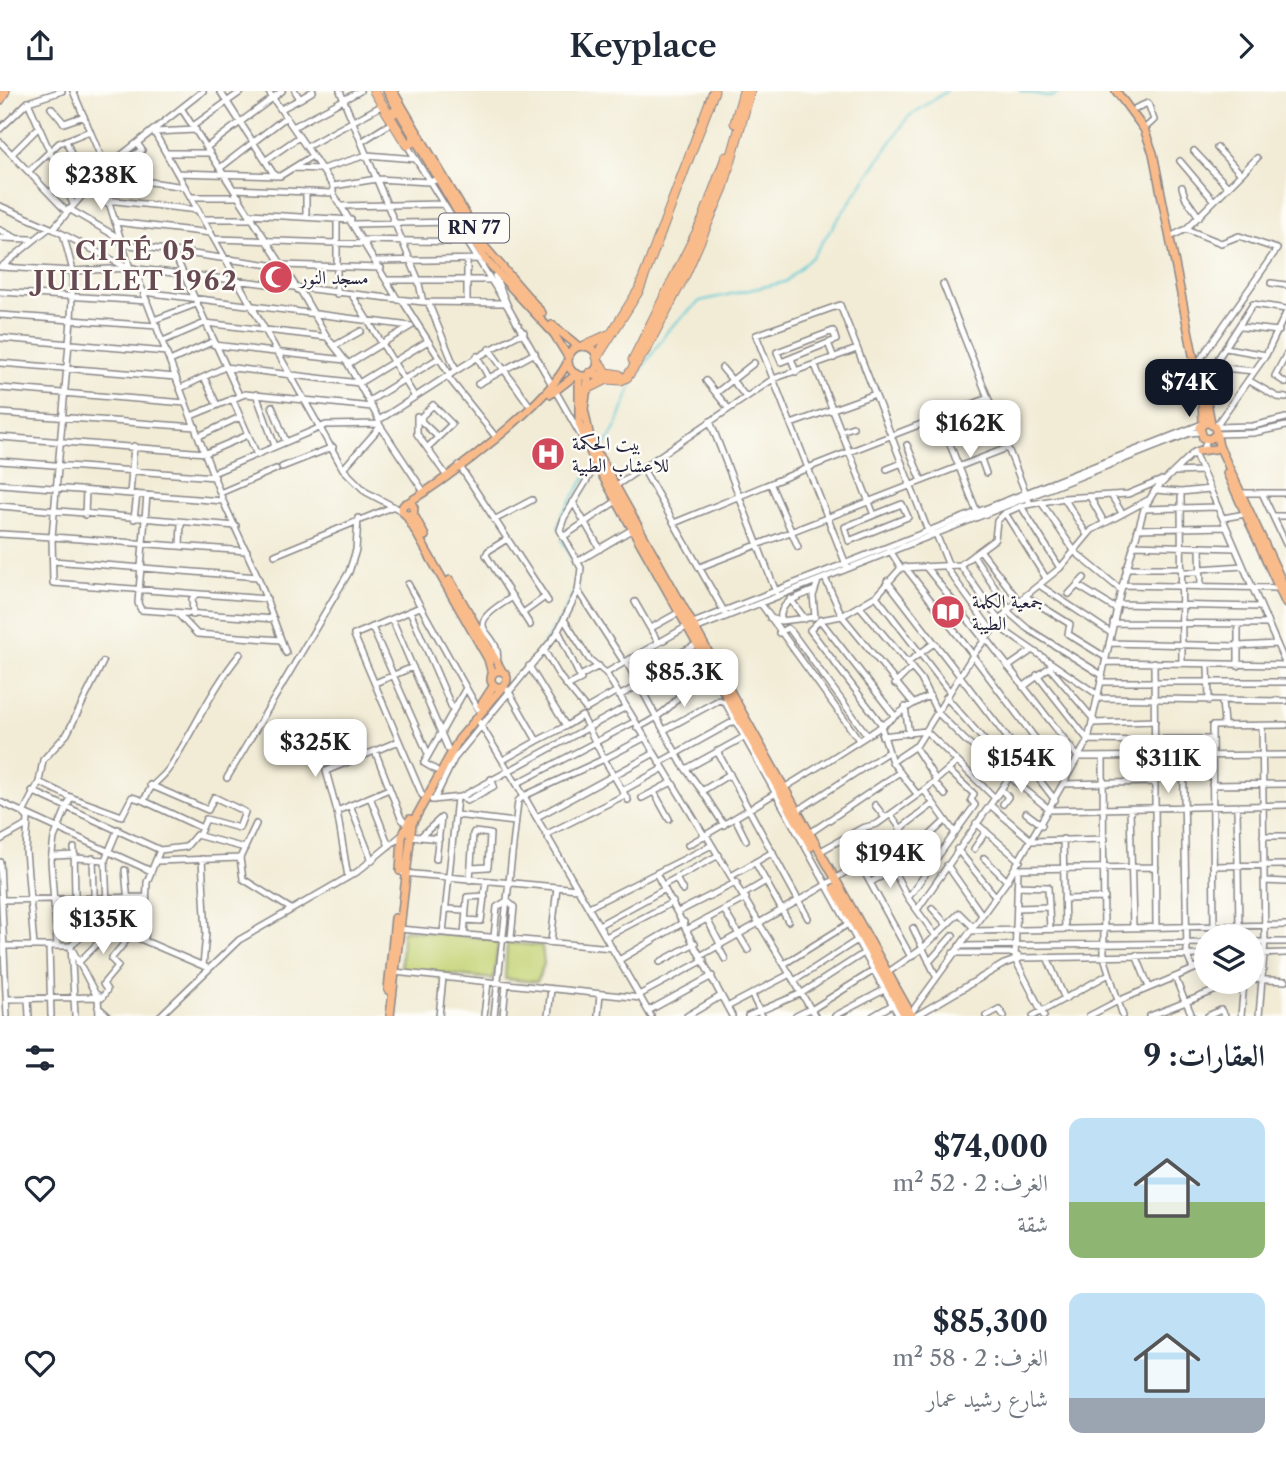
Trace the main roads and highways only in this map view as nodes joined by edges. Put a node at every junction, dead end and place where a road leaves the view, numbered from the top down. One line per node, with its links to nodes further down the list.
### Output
1 (2, 91): 10 (highway)
2 (374, 91): 12 (highway)
3 (387, 91): 11 (main road)
4 (394, 91): 14 (main road, RN 77)
5 (715, 91): 16 (highway); 16 (highway)
6 (744, 91): 23 (highway)
7 (750, 91): 26 (highway)
8 (1116, 91): 13 (main road)
9 (1122, 91): 13 (main road)
10 (0, 100)
11 (398, 110): 12 (highway); 14 (main road)
12 (391, 118): 14 (highway)
13 (1146, 127): 18 (main road)
14 (415, 141): 15 (main road, RN 77)
15 (442, 178): 17 (main road, RN 77); 17 (main road)
16 (674, 199): 20 (highway)
17 (459, 207): 19 (main road, RN 77); 19 (main road)
18 (1176, 258): 29 (main road); 29 (main road)
19 (498, 274): 21 (main road, RN 77); 22 (main road)
20 (612, 332): 21 (highway); 23 (highway)
21 (581, 346): 22 (main road); 23 (main road)
22 (568, 359): 25 (main road); 27 (main road)
23 (597, 359): 24 (main road)
24 (590, 373): 25 (main road); 26 (highway); 28 (main road)
25 (578, 375): 27 (main road); 33 (main road)
26 (607, 379): 28 (highway)
27 (555, 388): 32 (main road); 32 (main road)
28 (585, 390): 33 (main road)
29 (1208, 431): 30 (main road); 34 (main road)
30 (1215, 449): 31 (main road); 34 (main road)
31 (1197, 451)
32 (460, 467): 35 (main road); 35 (main road)
33 (612, 488): 38 (main road); 38 (main road)
34 (1238, 493): 36 (main road); 36 (main road)
35 (404, 509): 40 (main road); 41 (main road)
36 (1284, 589): 37 (main road)
37 (1286, 604)
38 (691, 629): 39 (main road); 39 (main road)
39 (711, 663): 46 (main road)
40 (499, 667): 41 (main road); 43 (main road)
41 (492, 674): 42 (main road)
42 (494, 685): 43 (main road); 44 (main road)
43 (506, 687): 44 (main road)
44 (478, 717): 45 (main road)
45 (449, 755): 47 (main road); 47 (main road)
46 (780, 791): 48 (main road); 48 (main road)
47 (423, 798): 50 (main road)
48 (807, 835): 49 (main road); 49 (main road)
49 (830, 881): 51 (main road); 51 (main road)
50 (388, 1016)
51 (910, 1016)

